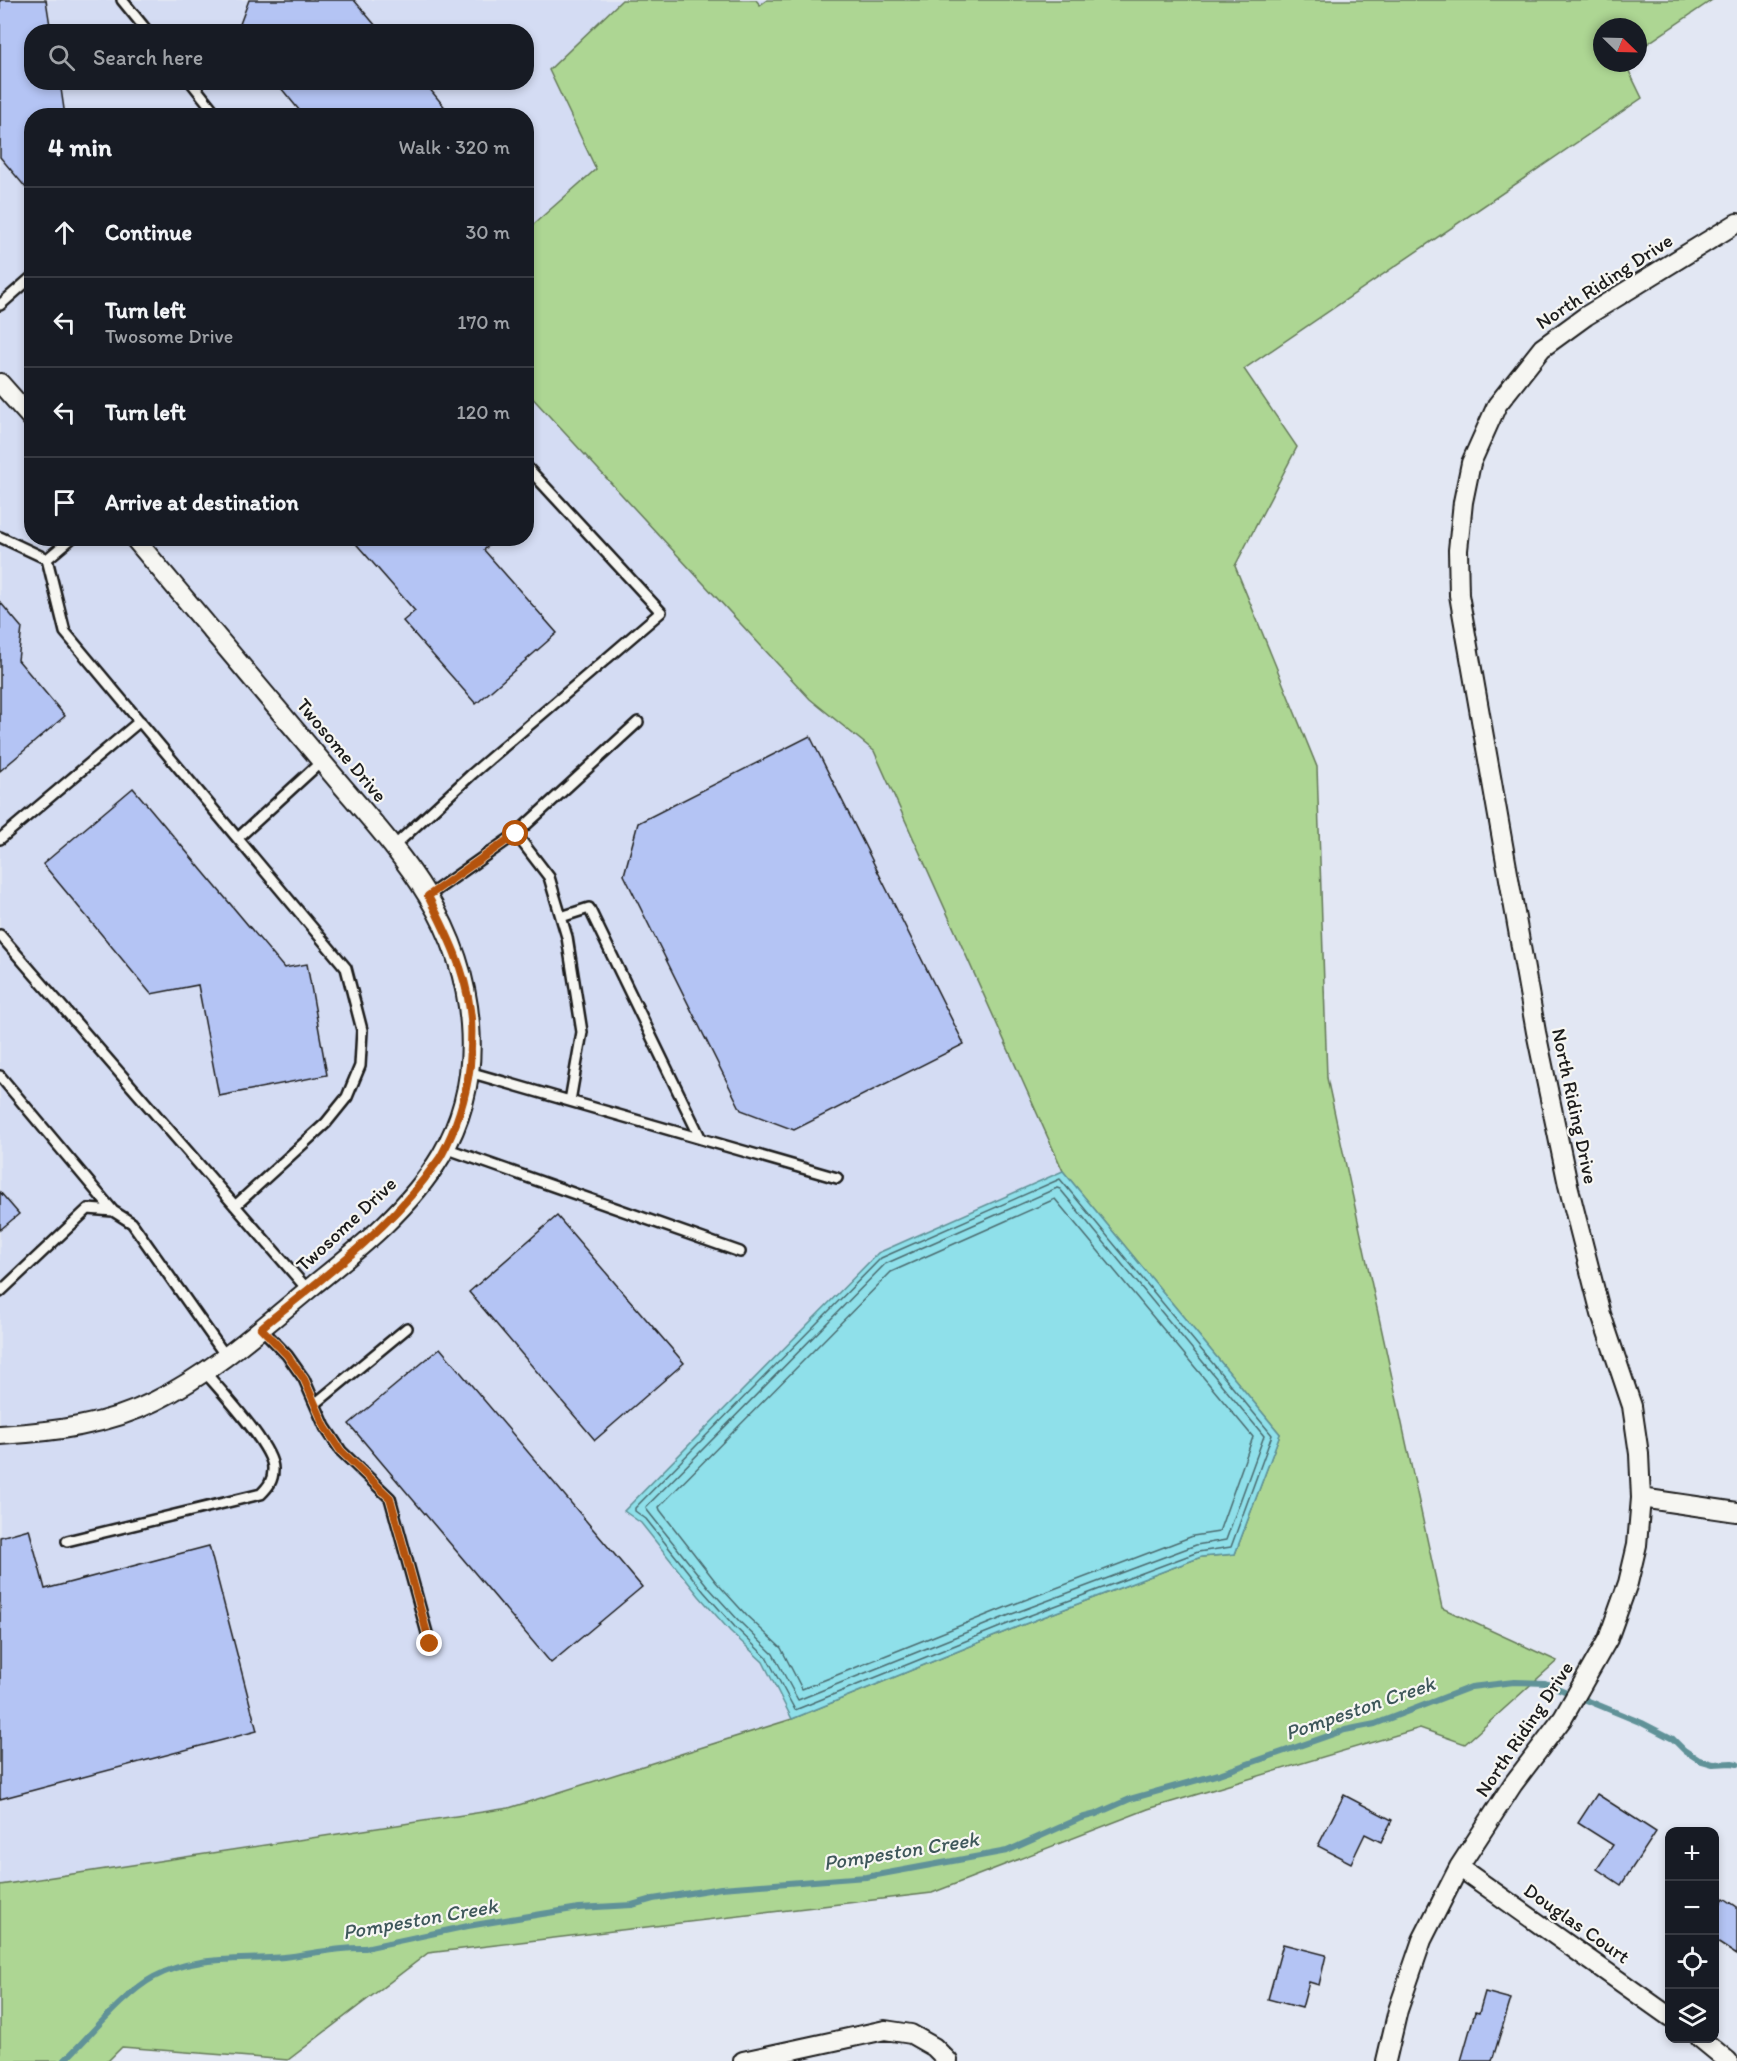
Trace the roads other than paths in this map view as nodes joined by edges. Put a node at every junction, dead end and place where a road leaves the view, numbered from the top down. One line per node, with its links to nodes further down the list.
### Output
1 (122, 0): 2 (lane)
2 (142, 24)
3 (197, 90): 4 (lane)
4 (211, 108)
5 (1737, 223): 42 (street, North Riding Drive)
6 (24, 284): 7 (lane)
7 (0, 305)
8 (0, 383): 9 (street)
9 (24, 410)
10 (534, 475): 21 (lane)
11 (0, 537): 14 (lane)
12 (62, 546): 14 (lane)
13 (141, 546): 17 (street, Twosome Drive)
14 (47, 559): 15 (lane)
15 (140, 721): 19 (lane); 20 (lane)
16 (638, 722): 18 (lane)
17 (322, 761): 19 (lane); 21 (street, Twosome Drive)
18 (516, 834): 22 (lane); 23 (lane)
19 (238, 838): 31 (lane)
20 (0, 839)
21 (393, 848): 22 (street, Twosome Drive)
22 (428, 896): 25 (street, Twosome Drive)
23 (561, 917): 27 (lane); 28 (lane)
24 (0, 936): 31 (lane)
25 (469, 1072): 27 (lane); 29 (street, Twosome Drive)
26 (0, 1076): 32 (lane)
27 (570, 1101): 28 (lane)
28 (701, 1139): 30 (lane)
29 (445, 1148): 33 (lane); 34 (street, Twosome Drive)
30 (837, 1178)
31 (235, 1206): 34 (lane)
32 (113, 1211): 35 (lane); 38 (lane)
33 (740, 1252)
34 (308, 1290): 36 (street, Twosome Drive)
35 (0, 1292)
36 (261, 1328): 38 (street, Twosome Drive); 40 (lane)
37 (407, 1328): 40 (lane)
38 (225, 1355): 39 (street, Twosome Drive)
39 (204, 1371): 41 (street, Twosome Drive); 44 (lane)
40 (315, 1404): 45 (lane)
41 (0, 1435)
42 (1641, 1498): 43 (street); 46 (street, North Riding Drive)
43 (1737, 1512)
44 (67, 1541)
45 (430, 1644)
46 (1459, 1867): 47 (street, Douglas Court); 51 (street, North Riding Drive)
47 (1665, 2013)
48 (1706, 2043): 52 (street)
49 (743, 2061): 50 (street)
50 (948, 2061)
51 (1386, 2061)
52 (1728, 2061)

